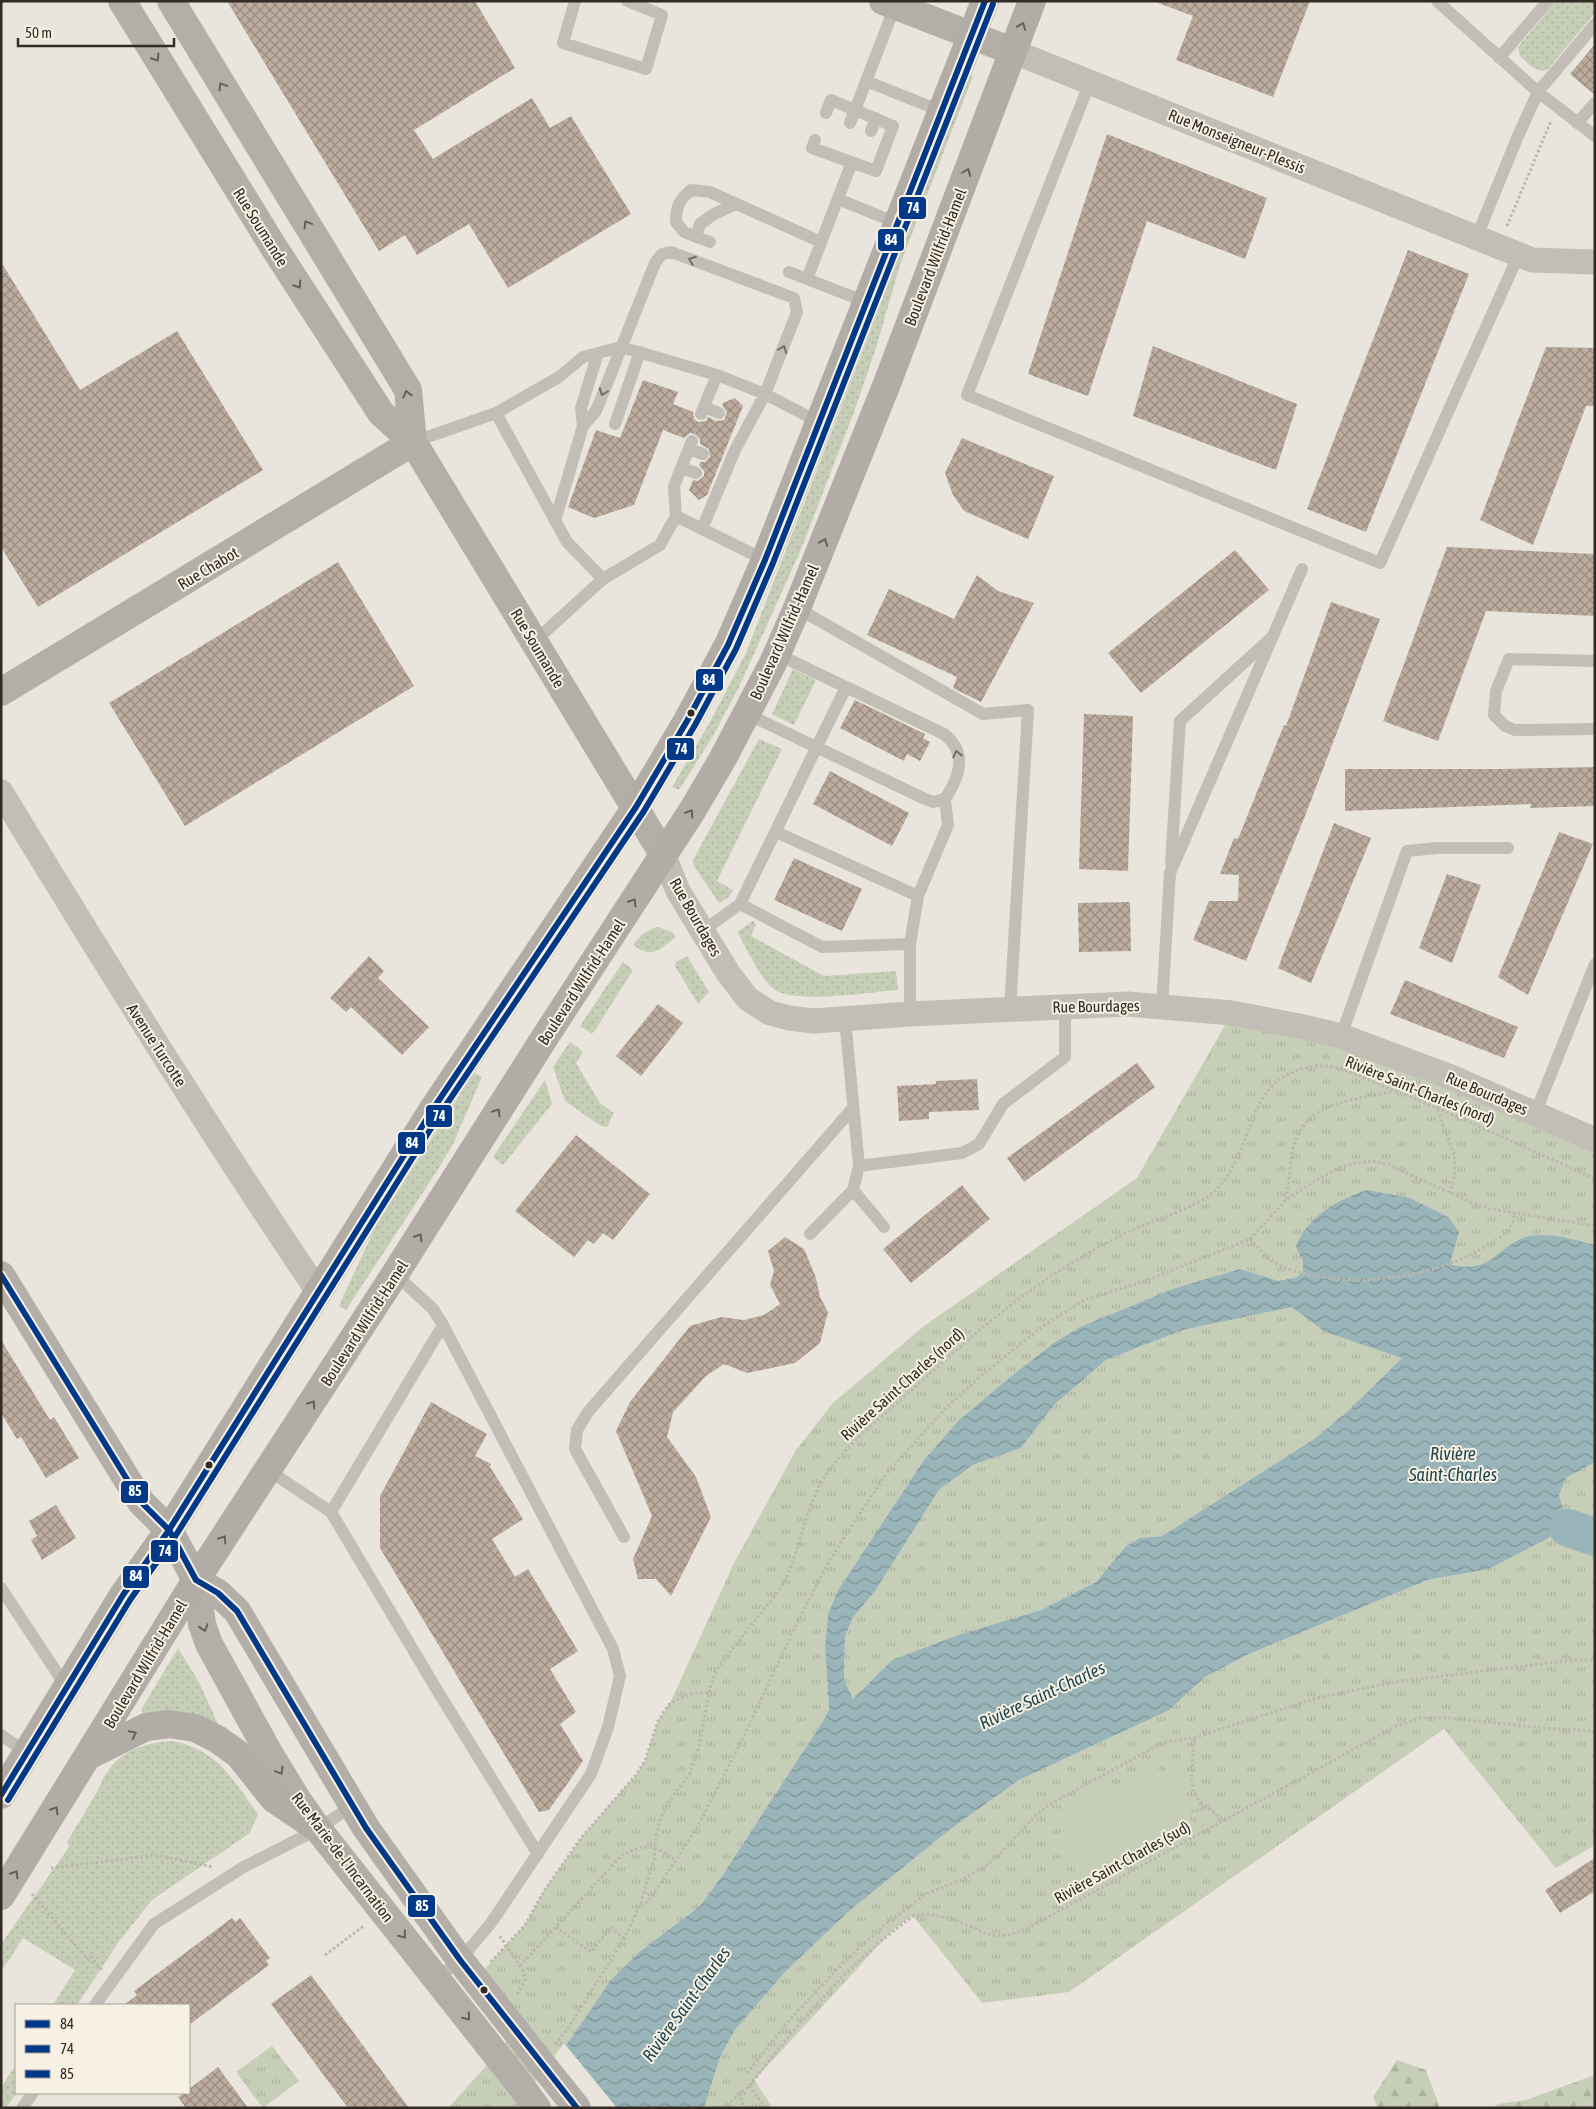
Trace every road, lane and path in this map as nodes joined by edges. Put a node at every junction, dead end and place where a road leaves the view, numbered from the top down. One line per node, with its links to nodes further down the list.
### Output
1 (122, 1): 50 (street, Rue Soumande, one-way to 50)
2 (171, 1): 50 (street, Rue Soumande, one-way to 2)
3 (575, 1): 4 (lane)
4 (627, 1)
5 (984, 1): 11 (main road)
6 (1032, 1): 12 (main road, Boulevard Wilfrid-Hamel, one-way to 6)
7 (1437, 1): 13 (lane)
8 (1548, 1): 13 (lane)
9 (889, 4): 11 (street, Rue Monseigneur-Plessis); 14 (lane)
10 (1595, 24): 16 (lane)
11 (971, 35): 12 (street, Rue Monseigneur-Plessis); 20 (main road)
12 (1012, 51): 15 (street, Rue Monseigneur-Plessis); 60 (main road, Boulevard Wilfrid-Hamel, one-way to 12)
13 (1499, 58): 16 (lane)
14 (866, 82): 19 (lane); 20 (lane)
15 (1090, 82): 35 (street, Rue Monseigneur-Plessis); 35 (lane)
16 (1538, 92): 18 (lane); 35 (lane)
17 (1595, 103): 24 (lane)
18 (1557, 106): 24 (lane); 35 (path)
19 (855, 110): 21 (lane); 22 (lane); 23 (lane)
20 (941, 111): 31 (main road)
21 (826, 113)
22 (876, 118): 25 (lane); 28 (lane)
23 (850, 122)
24 (1577, 123): 26 (lane)
25 (871, 131)
26 (1595, 136)
27 (815, 140): 28 (lane)
28 (857, 161): 29 (lane)
29 (838, 199): 31 (lane); 34 (lane)
30 (736, 204): 32 (lane); 32 (lane); 34 (lane)
31 (897, 223): 39 (main road)
32 (696, 236): 33 (lane)
33 (710, 242)
34 (821, 242): 38 (lane)
35 (1498, 245): 36 (street, Rue Monseigneur-Plessis)
36 (1595, 262)
37 (789, 272): 38 (lane)
38 (807, 280): 39 (lane)
39 (866, 302): 47 (main road)
40 (621, 347): 41 (lane); 42 (lane); 44 (lane, one-way to 40); 49 (lane, one-way to 49)
41 (640, 352): 43 (lane); 48 (lane)
42 (598, 353): 45 (lane); 49 (lane)
43 (717, 375): 44 (lane); 46 (lane)
44 (765, 394): 47 (lane); 56 (lane)
45 (496, 413): 50 (lane); 55 (lane)
46 (719, 413)
47 (819, 422): 57 (main road)
48 (615, 424)
49 (583, 426): 55 (lane)
50 (414, 442): 62 (street, Rue Soumande); 66 (street, Rue Chabot)
51 (703, 454): 52 (lane)
52 (681, 468): 53 (lane); 54 (lane)
53 (696, 473)
54 (676, 516): 56 (lane); 59 (lane)
55 (555, 521): 59 (lane)
56 (702, 529): 57 (lane)
57 (765, 560): 72 (main road)
58 (1302, 569): 61 (lane)
59 (603, 579): 62 (lane)
60 (797, 608): 63 (main road, Boulevard Wilfrid-Hamel); 84 (lane)
61 (1274, 635): 76 (lane); 76 (lane)
62 (535, 641): 72 (street, Rue Soumande)
63 (776, 654): 65 (lane); 67 (main road, Boulevard Wilfrid-Hamel)
64 (1595, 661): 68 (lane)
65 (846, 687): 69 (lane); 71 (lane, one-way to 65)
66 (1, 692)
67 (747, 714): 69 (lane); 75 (main road, Boulevard Wilfrid-Hamel, one-way to 67)
68 (1595, 729)
69 (817, 746): 71 (lane); 73 (lane)
70 (1, 792): 105 (street, Avenue Turcotte)
71 (944, 799): 77 (lane)
72 (636, 806): 75 (street, Rue Soumande); 105 (main road)
73 (776, 832): 77 (lane); 78 (lane)
74 (1508, 848): 87 (lane)
75 (663, 854): 79 (street, Rue Bourdages); 103 (main road, Boulevard Wilfrid-Hamel, one-way to 75)
76 (1170, 872): 83 (lane)
77 (918, 896): 80 (lane)
78 (740, 904): 79 (lane); 80 (lane)
79 (704, 930): 86 (street, Rue Bourdages)
80 (910, 944): 85 (lane)
81 (1595, 964): 91 (lane)
82 (1065, 1006): 83 (street, Rue Bourdages); 84 (street, Rue Bourdages); 93 (lane)
83 (1162, 1006): 87 (street, Rue Bourdages)
84 (1010, 1009): 85 (street, Rue Bourdages)
85 (910, 1014): 86 (street, Rue Bourdages)
86 (844, 1019): 89 (lane)
87 (1342, 1036): 91 (street, Rue Bourdages)
88 (1395, 1091): 90 (path, Rivière Saint-Charles (nord)); 97 (path); 115 (path, Rivière Saint-Charles (nord))
89 (853, 1108): 93 (lane); 110 (lane)
90 (1437, 1108): 94 (path, Rivière Saint-Charles (nord)); 96 (path)
91 (1535, 1114): 92 (street, Rue Bourdages)
92 (1595, 1140)
93 (859, 1166): 95 (lane)
94 (1595, 1179)
95 (853, 1190): 100 (lane); 101 (lane)
96 (1450, 1193): 97 (path); 98 (path)
97 (1286, 1200): 102 (path)
98 (1515, 1212): 99 (path); 102 (path)
99 (1595, 1226)
100 (884, 1227)
101 (810, 1234)
102 (1250, 1239): 129 (path)
103 (395, 1274): 106 (lane); 107 (main road, Boulevard Wilfrid-Hamel, one-way to 103)
104 (1, 1275): 109 (street, Rue Marie-de-l'Incarnation)
105 (319, 1293): 109 (main road)
106 (443, 1325): 108 (lane); 128 (lane)
107 (268, 1470): 108 (lane); 111 (main road, Boulevard Wilfrid-Hamel, one-way to 107)
108 (331, 1512): 128 (lane)
109 (169, 1530): 111 (street, Rue Marie-de-l'Incarnation); 114 (main road)
110 (624, 1537)
111 (196, 1580): 120 (main road, Boulevard Wilfrid-Hamel); 123 (street, Rue Marie-de-l'Incarnation); 126 (street, Rue Marie-de-l'Incarnation, one-way to 126)
112 (1, 1588): 114 (lane)
113 (1595, 1660): 118 (path)
114 (67, 1688): 119 (main road)
115 (709, 1692): 127 (path, Rivière Saint-Charles (nord)); 139 (path)
116 (1595, 1731): 125 (path, Rivière Saint-Charles (sud))
117 (1, 1735): 119 (lane)
118 (1194, 1738): 122 (path); 148 (path)
119 (27, 1753): 121 (main road)
120 (90, 1755): 126 (main road, one-way to 126); 133 (main road, Boulevard Wilfrid-Hamel, one-way to 120)
121 (1, 1796)
122 (1200, 1802): 124 (path); 125 (path)
123 (352, 1806): 126 (lane); 142 (street, Rue Marie-de-l'Incarnation)
124 (1191, 1811)
125 (1224, 1820): 149 (path, Rivière Saint-Charles (sud))
126 (318, 1829): 131 (lane); 135 (street, Rue Marie-de-l'Incarnation)
127 (655, 1847): 129 (path); 134 (path, Rivière Saint-Charles (nord)); 137 (path)
128 (538, 1854): 136 (lane)
129 (675, 1860): 134 (path)
130 (51, 1868): 131 (path)
131 (236, 1872): 144 (lane)
132 (32, 1894): 144 (path)
133 (1, 1896)
134 (640, 1905): 138 (path, Rivière Saint-Charles (nord))
135 (383, 1911): 140 (path); 143 (street, Rue Marie-de-l'Incarnation, one-way to 143)
136 (491, 1922): 139 (path); 142 (lane)
137 (556, 1928): 138 (path); 141 (path)
138 (624, 1939): 147 (path, Rivière Saint-Charles (nord))
139 (506, 1945): 141 (path); 142 (path)
140 (325, 1955)
141 (520, 1966): 145 (path)
142 (468, 1970): 143 (lane); 147 (street, Rue Marie-de-l'Incarnation)
143 (437, 1978): 153 (street, Rue Marie-de-l'Incarnation, one-way to 153, bridge)
144 (112, 1982): 146 (lane)
145 (517, 1994)
146 (96, 2004)
147 (543, 2055): 154 (street, Rue Marie-de-l'Incarnation, bridge)
148 (747, 2073)
149 (749, 2086): 150 (path, Rivière Saint-Charles (sud)); 157 (path)
150 (740, 2093): 155 (path, Rivière Saint-Charles (sud)); 156 (path)
151 (32, 2094): 152 (lane)
152 (22, 2108)
153 (537, 2108)
154 (577, 2108)
155 (723, 2108)
156 (744, 2108)
157 (766, 2108)

